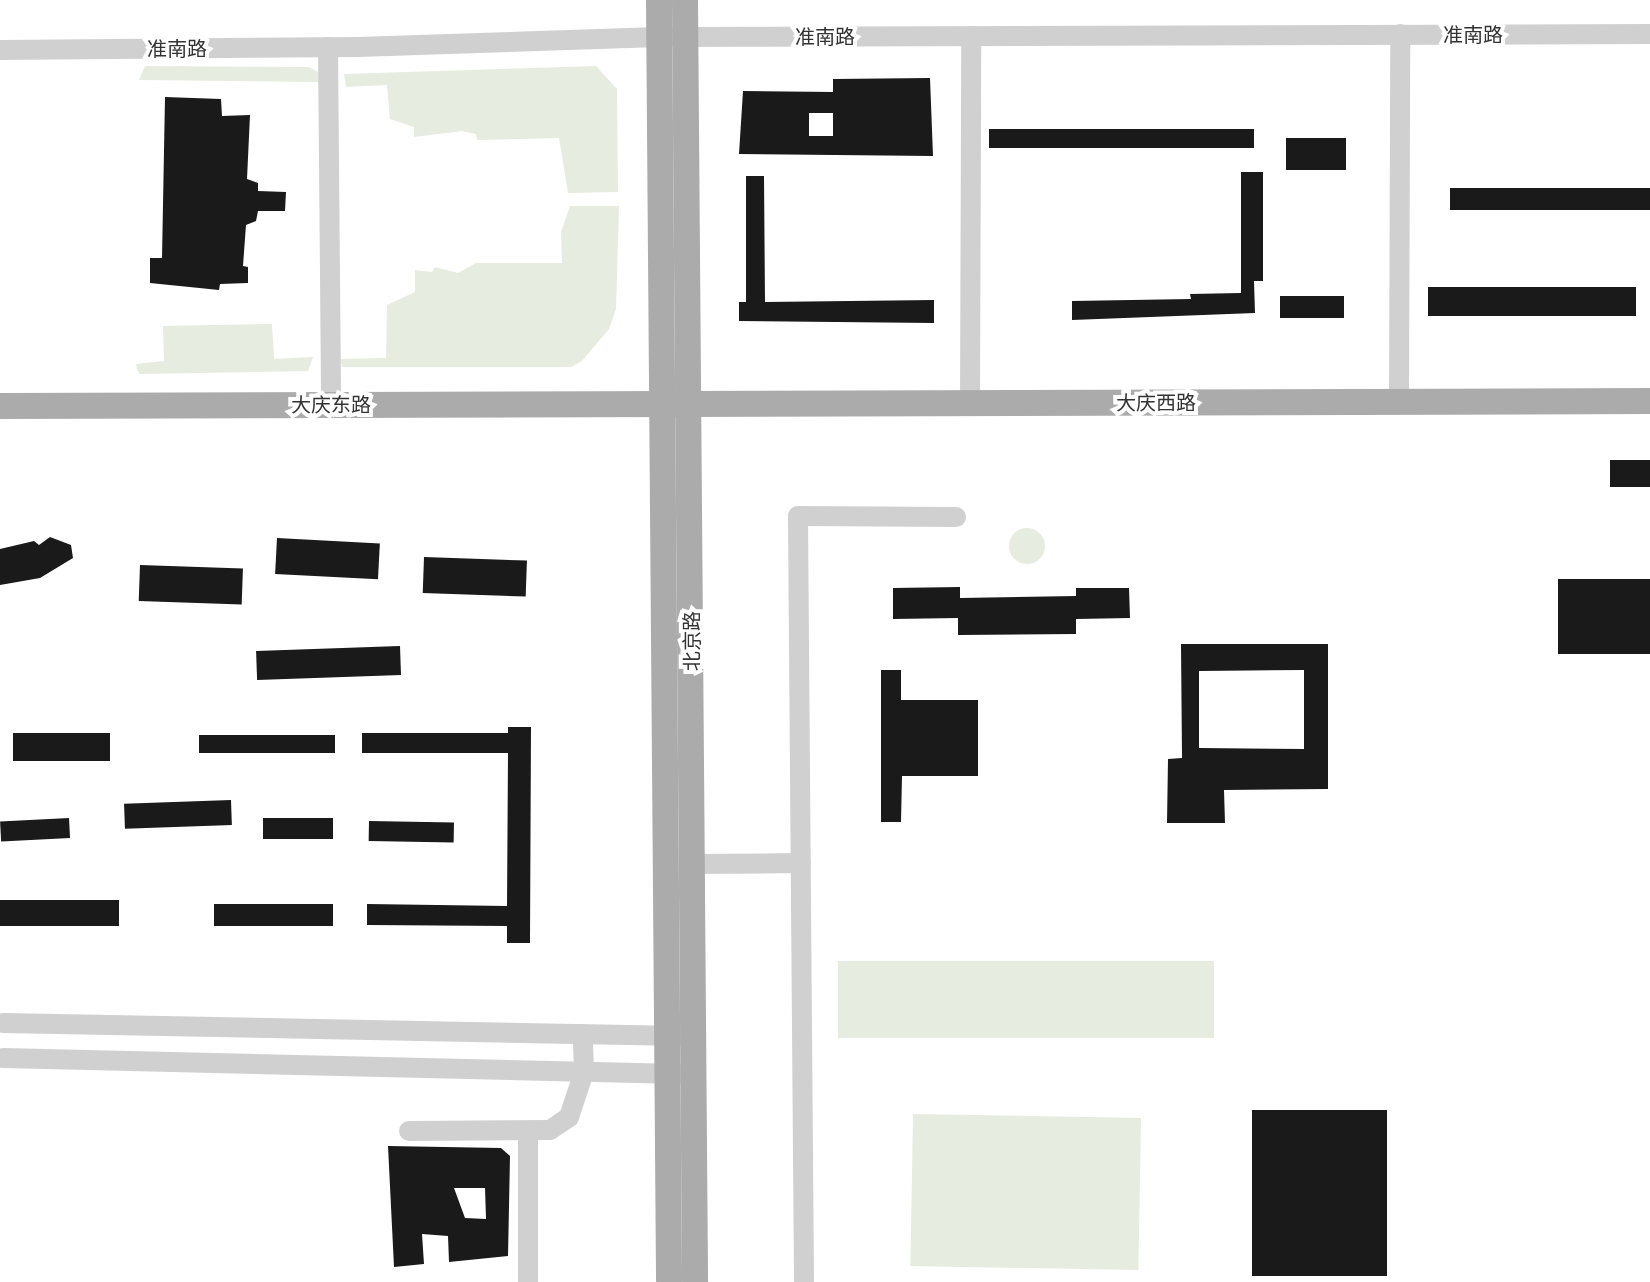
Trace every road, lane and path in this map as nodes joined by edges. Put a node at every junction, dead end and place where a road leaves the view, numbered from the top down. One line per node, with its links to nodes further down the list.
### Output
1 (659, 0): 6 (main road, 北京路)
2 (685, 0): 6 (main road, 北京路)
3 (1400, 34): 4 (street, 准南路); 5 (street, 准南路); 13 (street)
4 (1650, 34)
5 (971, 36): 6 (street, 准南路); 12 (street)
6 (672, 37): 7 (street, 准南路); 10 (main road, 北京路); 11 (main road, 北京路)
7 (328, 47): 8 (street, 准南路); 14 (street)
8 (0, 50)
9 (1650, 401): 13 (main road, 大庆西路)
10 (663, 402): 11 (main road, 大庆西路); 14 (main road, 大庆东路); 21 (main road, 北京路)
11 (689, 402): 12 (main road, 大庆西路); 18 (main road, 北京路)
12 (970, 402): 13 (main road, 大庆西路)
13 (1399, 402)
14 (331, 404): 15 (main road, 大庆东路)
15 (0, 406)
16 (956, 517): 17 (street)
17 (801, 863): 18 (street); 31 (street)
18 (693, 864): 22 (main road, 北京路)
19 (2, 1020): 20 (street); 23 (street)
20 (583, 1034): 21 (street); 24 (street)
21 (667, 1035): 22 (street); 25 (main road, 北京路)
22 (694, 1036): 25 (main road, 北京路)
23 (2, 1060): 24 (street)
24 (584, 1072): 25 (street); 27 (street)
25 (681, 1074): 29 (main road, 北京路); 30 (main road, 北京路)
26 (409, 1131): 27 (street)
27 (528, 1132): 28 (street)
28 (528, 1282)
29 (669, 1282)
30 (695, 1282)
31 (804, 1282)

